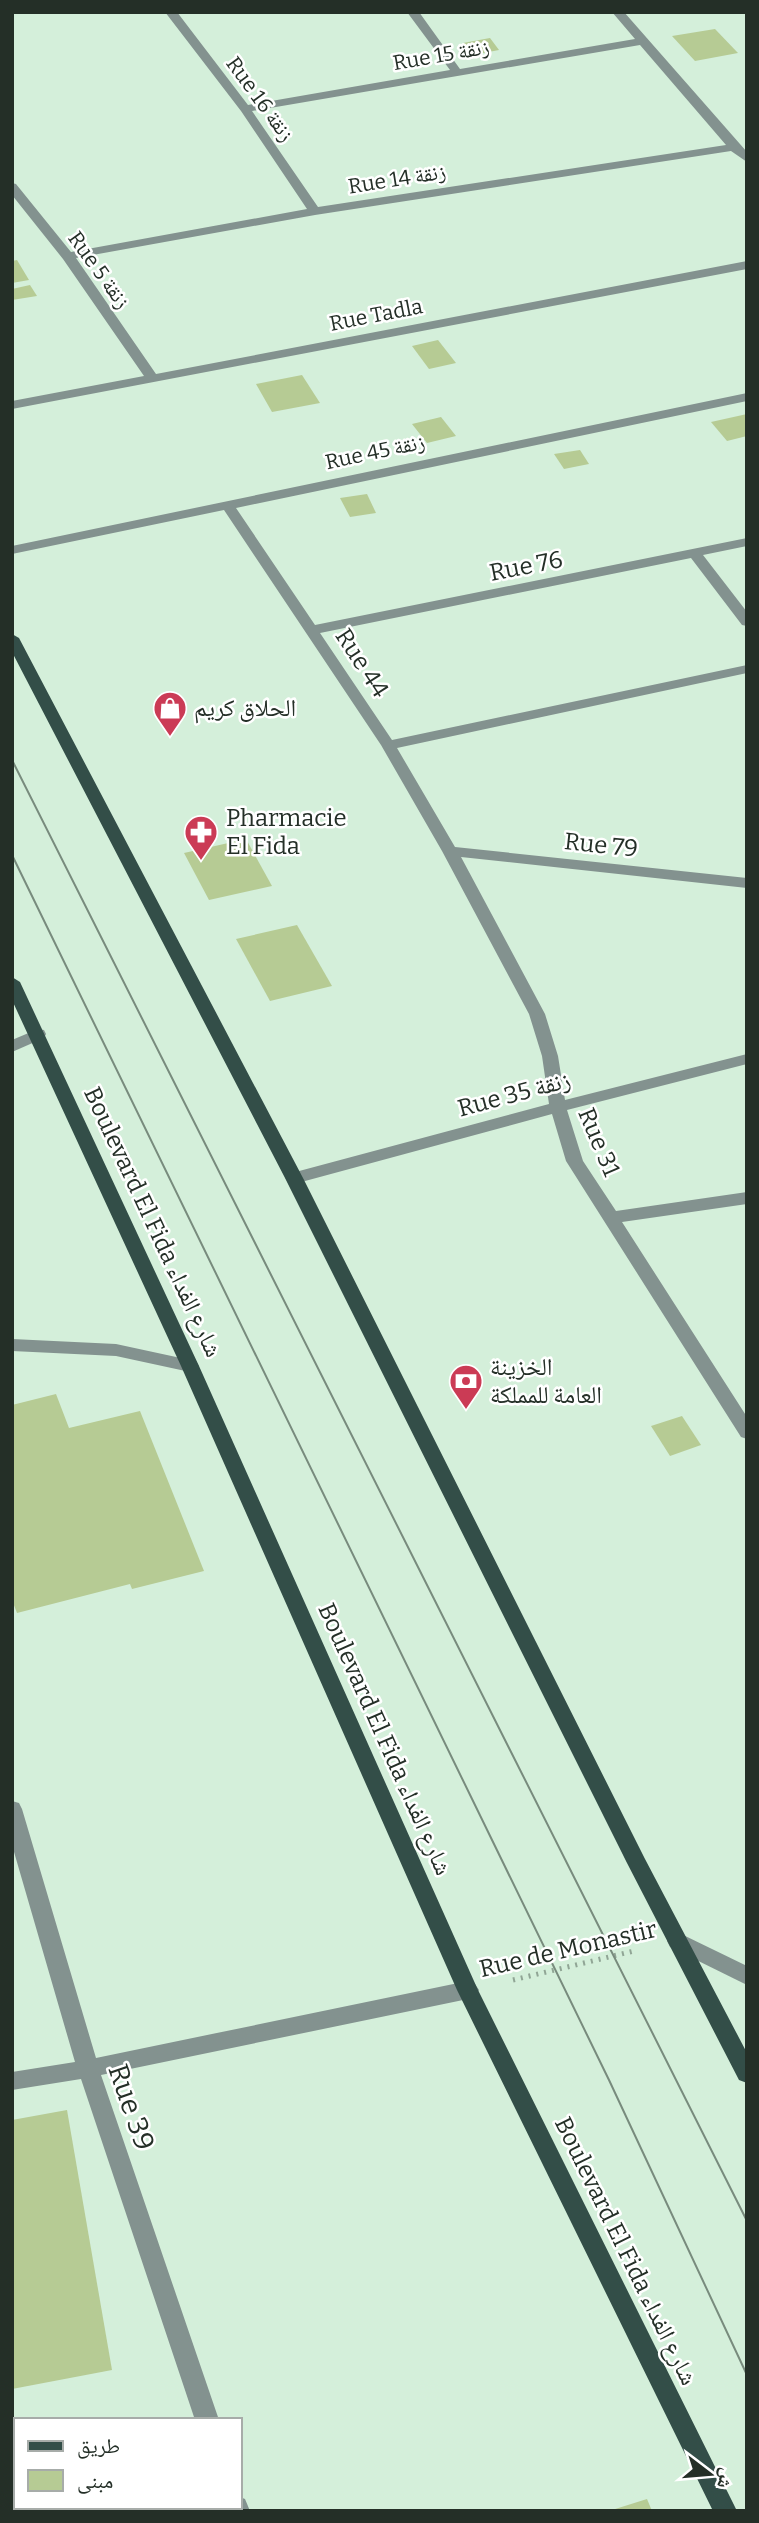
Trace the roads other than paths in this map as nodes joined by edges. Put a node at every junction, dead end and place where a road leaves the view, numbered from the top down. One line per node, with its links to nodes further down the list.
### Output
1 (171, 12): 6 (street, Rue 16 زنقة)
2 (413, 12): 5 (street)
3 (618, 12): 4 (street)
4 (643, 41): 5 (street, Rue 15 زنقة); 7 (street)
5 (457, 72): 6 (street, Rue 15 زنقة)
6 (245, 109): 10 (street, Rue 16 زنقة)
7 (734, 147): 8 (street); 10 (street, Rue 14 زنقة)
8 (747, 158)
9 (12, 187): 11 (street, Rue 5 زنقة)
10 (315, 211): 11 (street, Rue 14 زنقة)
11 (68, 256): 13 (street, Rue 5 زنقة)
12 (747, 265): 13 (street, Rue Tadla)
13 (152, 378): 15 (street, Rue Tadla)
14 (747, 397): 16 (street, Rue 45 زنقة)
15 (12, 405)
16 (226, 505): 18 (street, Rue 45 زنقة); 21 (street, Rue 44)
17 (747, 542): 19 (street, Rue 76)
18 (12, 550)
19 (695, 554): 20 (street); 21 (street, Rue 76)
20 (747, 622)
21 (314, 630): 24 (street, Rue 44)
22 (12, 638): 32 (main road)
23 (747, 669): 24 (street)
24 (388, 745): 25 (street, Rue 44)
25 (450, 851): 26 (street, Rue 79); 31 (street, Rue 31)
26 (747, 883)
27 (12, 982): 28 (main road, Boulevard El Fida شارع الفداء)
28 (38, 1034): 29 (street); 36 (main road, Boulevard El Fida شارع الفداء)
29 (12, 1047)
30 (747, 1059): 31 (street, Rue 35 زنقة)
31 (558, 1107): 32 (street, Rue 35 زنقة); 34 (street, Rue 31)
32 (294, 1178): 39 (main road)
33 (747, 1198): 34 (street)
34 (609, 1218): 37 (street, Rue 31)
35 (12, 1345): 36 (street)
36 (190, 1366): 41 (main road, Boulevard El Fida شارع الفداء)
37 (744, 1421)
38 (12, 1809): 42 (street, Rue 39)
39 (677, 1941): 40 (street); 43 (main road)
40 (747, 1976)
41 (468, 1990): 42 (street); 46 (main road, Boulevard El Fida شارع الفداء)
42 (88, 2069): 44 (street); 45 (street, Rue 39)
43 (747, 2074)
44 (12, 2081)
45 (206, 2418)
46 (724, 2511)

